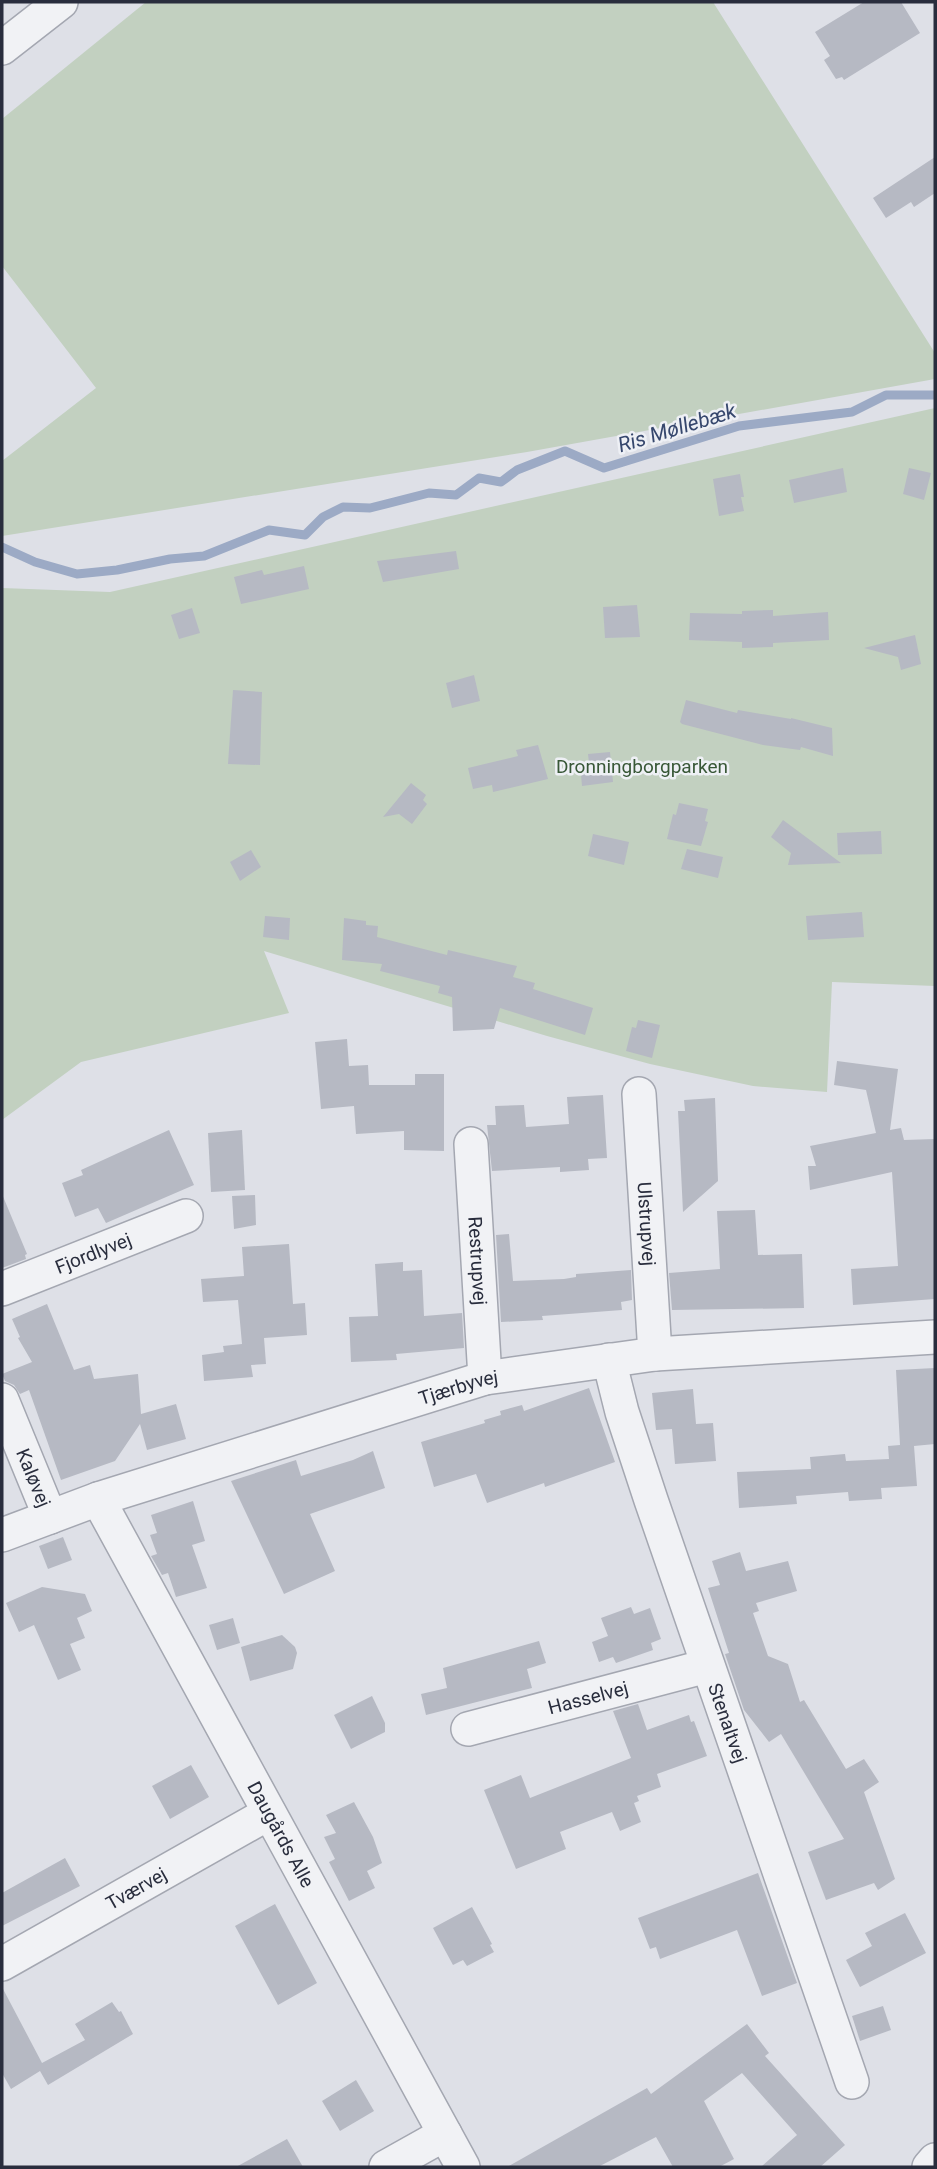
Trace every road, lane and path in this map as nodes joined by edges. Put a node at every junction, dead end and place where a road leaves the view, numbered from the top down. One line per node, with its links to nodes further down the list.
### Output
1 (61, 2): 2 (street)
2 (2, 48)
3 (639, 1094): 8 (street, Ulstrupvej)
4 (471, 1144): 10 (street, Restrupvej)
5 (186, 1216): 6 (street, Fjordlyvej)
6 (2, 1289)
7 (935, 1337): 8 (street, Tjærbyvej)
8 (655, 1354): 9 (street, Tjærbyvej)
9 (609, 1360): 10 (street, Tjærbyvej); 15 (street, Stenaltvej)
10 (485, 1378): 12 (street, Tjærbyvej)
11 (2, 1401): 13 (street, Kaløvej)
12 (98, 1499): 13 (street, Tjærbyvej); 17 (street, Daugårds Alle)
13 (50, 1517): 14 (street, Tjærbyvej)
14 (2, 1535)
15 (707, 1667): 16 (street, Hasselvej); 19 (street, Stenaltvej)
16 (468, 1728)
17 (269, 1813): 18 (street, Tværvej); 20 (street, Daugårds Alle)
18 (2, 1964)
19 (852, 2082)
20 (445, 2134): 22 (street); 23 (street, Daugårds Alle)
21 (935, 2160): 24 (street)
22 (386, 2167)
23 (463, 2167)
24 (929, 2167)

